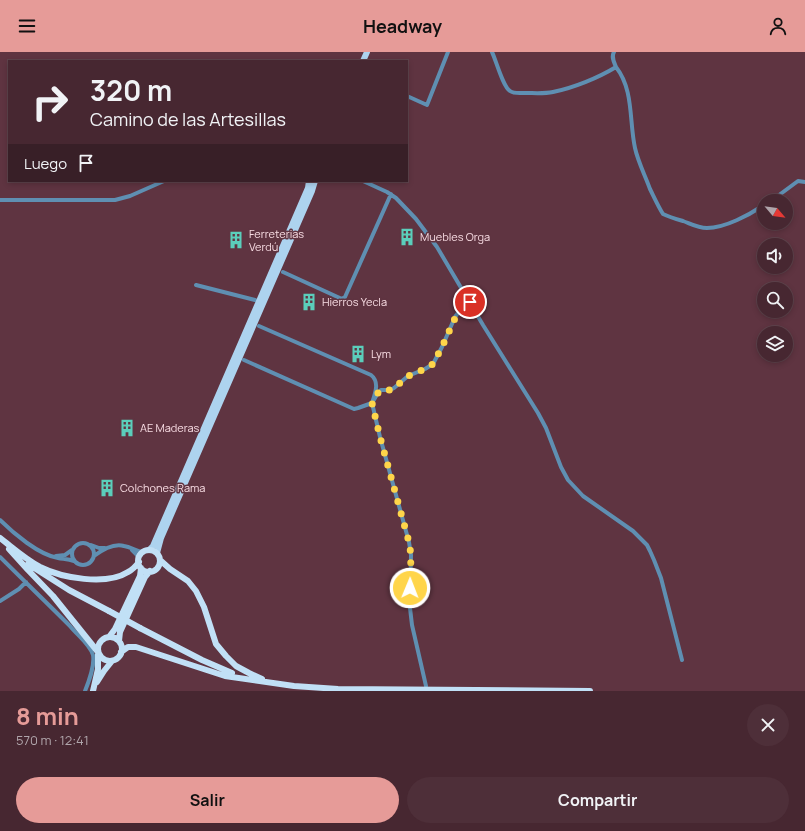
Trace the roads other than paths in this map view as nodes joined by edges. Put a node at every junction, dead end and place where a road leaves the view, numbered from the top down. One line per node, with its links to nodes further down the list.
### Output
1 (448, 52): 5 (street)
2 (492, 52): 4 (street)
3 (614, 52): 4 (street)
4 (616, 67): 14 (street)
5 (408, 96)
6 (162, 182): 13 (street)
7 (309, 182): 29 (main road)
8 (315, 182): 30 (main road)
9 (365, 182): 11 (street)
10 (805, 182): 12 (street)
11 (391, 194): 15 (street); 18 (street)
12 (780, 194)
13 (0, 200)
14 (757, 210)
15 (283, 272)
16 (196, 285): 17 (street)
17 (255, 300)
18 (470, 302): 21 (street); 44 (street)
19 (259, 326): 21 (street)
20 (244, 360): 21 (street)
21 (372, 403): 48 (street)
22 (0, 520): 31 (street)
23 (0, 539): 28 (highway); 36 (highway)
24 (90, 545): 25 (street); 27 (street); 33 (street)
25 (108, 548): 26 (street); 33 (street)
26 (130, 548): 29 (street); 36 (street)
27 (72, 550): 31 (street); 34 (street)
28 (11, 551): 43 (highway); 46 (highway, bridge)
29 (146, 551): 30 (highway); 36 (highway)
30 (157, 553): 35 (highway)
31 (48, 555): 34 (street)
32 (0, 557): 38 (street)
33 (94, 557): 34 (street)
34 (74, 560)
35 (160, 560): 37 (highway); 47 (highway)
36 (140, 563): 37 (highway); 40 (highway)
37 (150, 571): 41 (highway)
38 (26, 582): 39 (street); 49 (street)
39 (0, 601)
40 (109, 637): 41 (highway); 43 (highway)
41 (119, 641): 42 (highway)
42 (122, 652): 45 (highway); 46 (highway)
43 (98, 653): 45 (highway); 50 (highway)
44 (682, 660)
45 (112, 661): 50 (highway)
46 (252, 680): 47 (highway)
47 (271, 683): 51 (highway)
48 (426, 686)
49 (85, 691)
50 (93, 691)
51 (590, 691)

